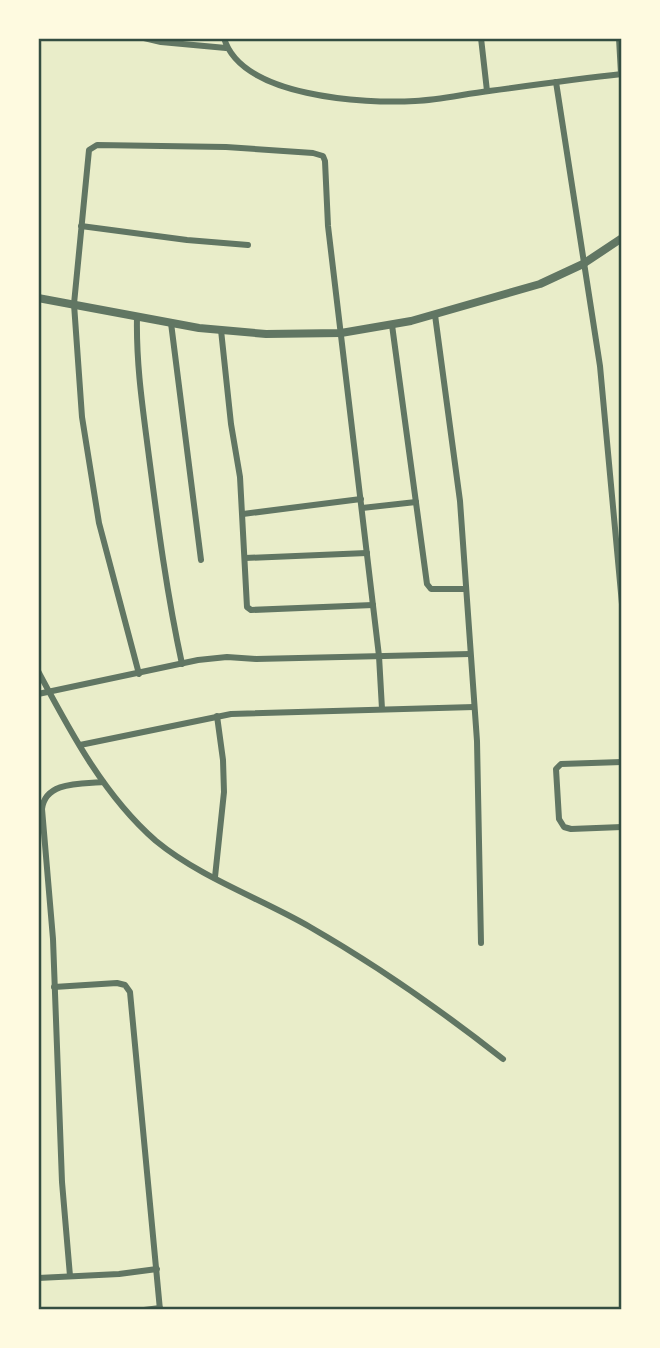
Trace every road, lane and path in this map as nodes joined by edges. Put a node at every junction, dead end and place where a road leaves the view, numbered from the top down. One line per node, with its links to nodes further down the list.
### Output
1 (145, 38): 5 (street)
2 (224, 38): 5 (street)
3 (481, 38): 8 (street)
4 (619, 38): 6 (street)
5 (226, 48): 8 (street)
6 (621, 74): 7 (street)
7 (556, 82): 8 (street); 12 (street)
8 (487, 91)
9 (81, 226): 11 (street); 14 (street); 20 (street)
10 (621, 238): 12 (street)
11 (248, 245)
12 (583, 264): 15 (street); 23 (street)
13 (38, 298): 14 (street)
14 (74, 304): 16 (street); 36 (street)
15 (435, 315): 18 (street); 29 (street)
16 (137, 317): 17 (street); 34 (street)
17 (171, 323): 19 (street); 28 (street)
18 (392, 325): 20 (street); 22 (street)
19 (221, 330): 20 (street); 25 (street)
20 (341, 333): 21 (street)
21 (361, 499): 24 (street); 25 (street)
22 (416, 502): 24 (street); 29 (street)
23 (618, 507): 30 (street)
24 (362, 508): 26 (street)
25 (243, 514): 27 (street)
26 (367, 552): 27 (street); 31 (street)
27 (245, 558): 31 (street)
28 (201, 560)
29 (465, 589): 32 (street)
30 (621, 604)
31 (373, 605): 33 (street)
32 (470, 654): 33 (street); 39 (street)
33 (379, 656): 34 (street); 40 (street)
34 (182, 664): 36 (street)
35 (38, 671): 37 (street)
36 (139, 674): 37 (street)
37 (50, 692): 38 (street); 42 (street)
38 (38, 694)
39 (474, 708): 40 (street); 47 (street)
40 (382, 709): 41 (street)
41 (217, 716): 42 (street); 46 (street)
42 (80, 745): 44 (street)
43 (621, 762): 45 (street)
44 (103, 782): 46 (street); 48 (street)
45 (621, 827)
46 (215, 877): 49 (street)
47 (481, 943)
48 (54, 987): 50 (street); 51 (street)
49 (503, 1059)
50 (156, 1269): 51 (street); 53 (street)
51 (70, 1276): 52 (street)
52 (38, 1278)
53 (160, 1309): 54 (street)
54 (144, 1310)

